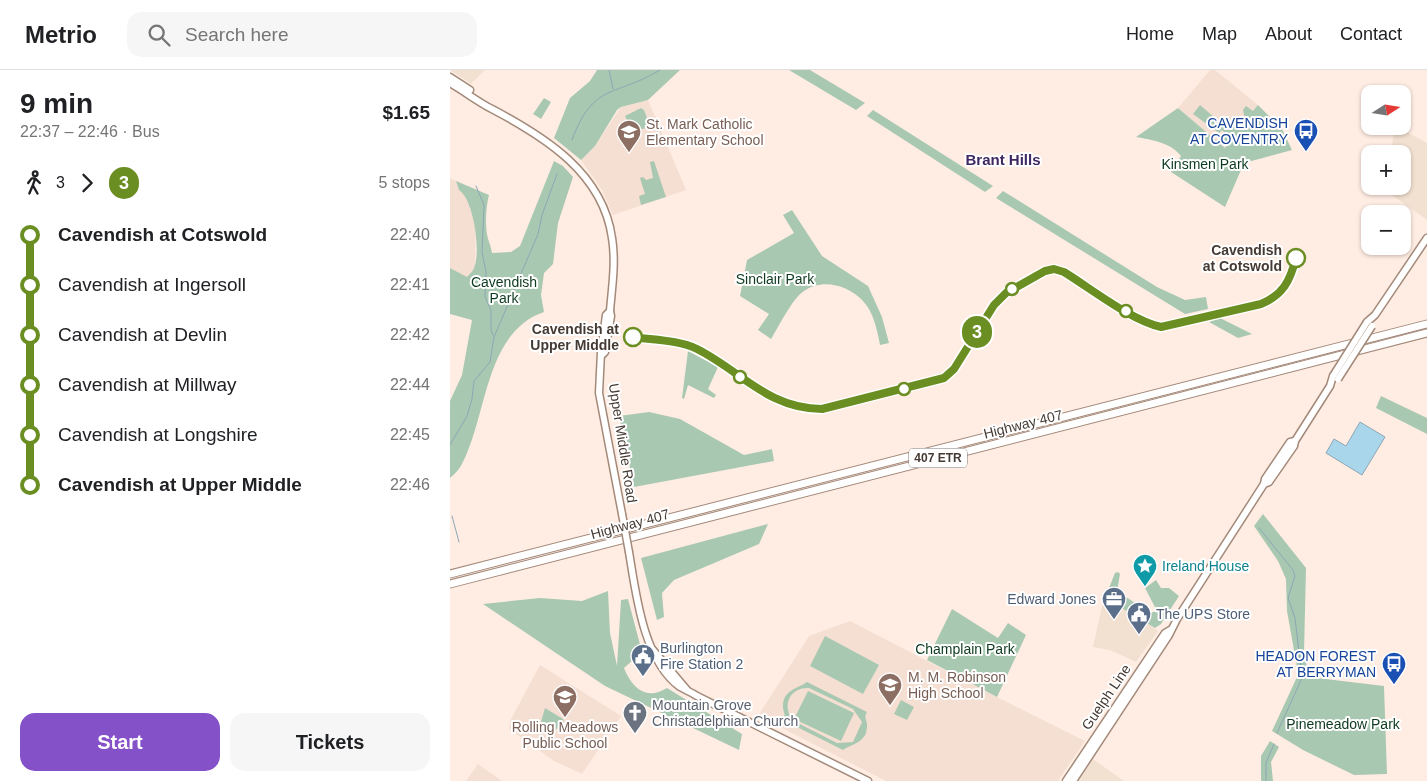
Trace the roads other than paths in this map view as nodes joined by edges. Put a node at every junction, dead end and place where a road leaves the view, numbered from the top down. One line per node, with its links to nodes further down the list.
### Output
1 (450, 77): 3 (main road, Upper Middle Road)
2 (450, 83): 3 (main road, Upper Middle Road)
3 (498, 111): 10 (main road, Upper Middle Road, bridge)
4 (1427, 238): 9 (main road, Guelph Line, bridge)
5 (1427, 324): 7 (highway, Highway 407 / 407 ETR)
6 (1427, 333): 8 (highway, Highway 407 / 407 ETR)
7 (450, 574)
8 (450, 584)
9 (1091, 748): 11 (main road, Guelph Line); 12 (main road, Guelph Line)
10 (868, 781)
11 (1066, 781)
12 (1073, 781)

